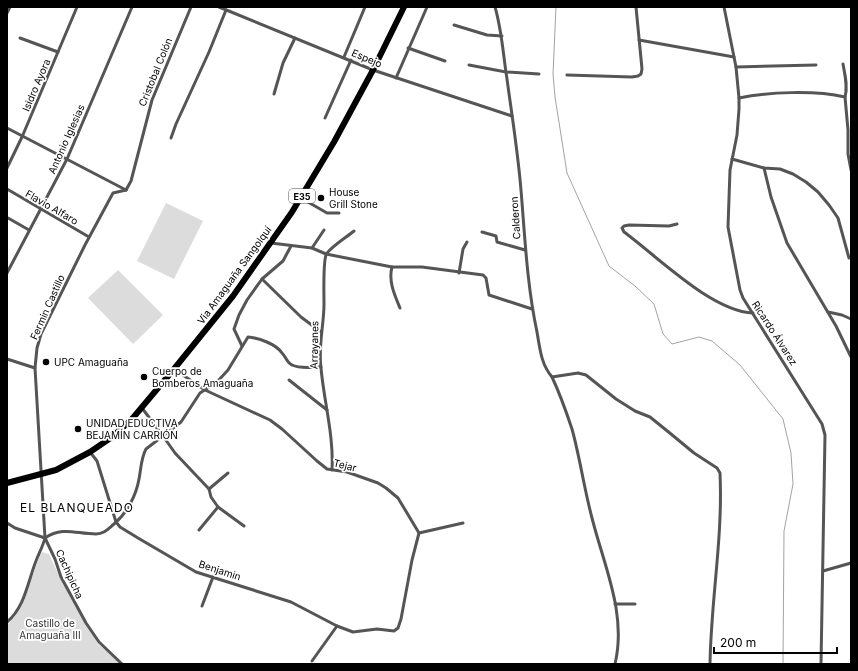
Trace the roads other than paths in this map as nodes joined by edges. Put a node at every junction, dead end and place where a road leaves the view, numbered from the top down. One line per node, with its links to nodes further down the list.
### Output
1 (10, 7): 13 (street)
2 (77, 7): 20 (street, Isidro Ayora)
3 (132, 7): 42 (street, Antonio Iglesias)
4 (191, 7): 49 (street, Cristobal Colón)
5 (219, 7): 12 (street, Espejo)
6 (365, 7): 21 (street)
7 (404, 7): 29 (highway, Via Amaguaña Sangolquí / E35)
8 (427, 7): 19 (street)
9 (495, 7): 15 (street, Calderon)
10 (636, 7): 18 (street)
11 (724, 7): 22 (street, Ricardo Álvarez)
12 (226, 10): 17 (street, Espejo); 41 (street)
13 (7, 13)
14 (454, 25): 15 (street)
15 (502, 36): 30 (street, Calderon)
16 (20, 38): 20 (street)
17 (295, 38): 21 (street, Espejo); 34 (street)
18 (639, 40): 22 (street); 32 (street)
19 (408, 48): 24 (street); 33 (street)
20 (58, 52): 40 (street, Isidro Ayora)
21 (344, 57): 23 (street, Espejo)
22 (734, 57): 28 (street, Ricardo Álvarez)
23 (351, 60): 29 (street, Espejo); 38 (street)
24 (445, 61)
25 (843, 64): 35 (street)
26 (469, 65): 30 (street)
27 (816, 65): 28 (street)
28 (736, 67): 36 (street, Ricardo Álvarez)
29 (373, 70): 33 (street, Espejo); 51 (highway, Via Amaguaña Sangolquí / E35)
30 (506, 72): 31 (street); 37 (street, Calderon)
31 (539, 74)
32 (567, 75)
33 (396, 78): 37 (street, Espejo)
34 (274, 94)
35 (844, 97): 36 (street); 46 (street)
36 (738, 98): 43 (street, Ricardo Álvarez)
37 (512, 116): 65 (street, Calderon)
38 (325, 118)
39 (7, 128): 40 (street)
40 (22, 137): 42 (street); 44 (street, Isidro Ayora)
41 (171, 138)
42 (67, 159): 47 (street); 52 (street, Antonio Iglesias)
43 (732, 159): 45 (street); 75 (street, Ricardo Álvarez)
44 (7, 168)
45 (764, 168): 67 (street); 74 (street)
46 (851, 170)
47 (117, 186): 49 (street); 50 (street, Fermin Castillo)
48 (7, 189): 52 (street, Flavio Alfaro)
49 (126, 190): 50 (street)
50 (113, 193): 60 (street, Fermin Castillo)
51 (301, 198): 53 (street); 61 (highway, Via Amaguaña Sangolquí / E35)
52 (41, 210): 56 (street, Antonio Iglesias); 60 (street, Flavio Alfaro)
53 (339, 213)
54 (8, 218): 56 (street)
55 (677, 224): 75 (street)
56 (29, 230): 69 (street, Antonio Iglesias)
57 (324, 230): 64 (street)
58 (354, 231): 66 (street)
59 (482, 232): 65 (street)
60 (89, 237): 82 (street, Fermin Castillo)
61 (270, 242): 63 (street); 83 (highway, Via Amaguaña Sangolquí / E35)
62 (467, 242): 70 (street)
63 (291, 246): 64 (street); 71 (street)
64 (312, 248): 66 (street)
65 (525, 250): 73 (street, Calderon)
66 (326, 254): 68 (street); 77 (street, Arrayanes)
67 (849, 258)
68 (392, 267): 70 (street); 72 (street)
69 (7, 273)
70 (459, 273): 73 (street)
71 (262, 279): 77 (street); 78 (street)
72 (400, 308)
73 (532, 309): 84 (street, Calderon)
74 (828, 312): 76 (street); 79 (street)
75 (753, 313): 105 (street, Ricardo Álvarez)
76 (851, 319)
77 (321, 332): 81 (street, Arrayanes)
78 (242, 346): 81 (street); 86 (street)
79 (851, 356)
80 (7, 359): 82 (street)
81 (321, 367): 88 (street, Arrayanes)
82 (35, 368): 93 (street, Fermin Castillo)
83 (174, 369): 86 (street, Tejar); 87 (highway, Via Amaguaña Sangolquí / E35)
84 (552, 377): 107 (street, Calderon); 115 (street)
85 (289, 380): 88 (street)
86 (205, 390): 89 (street); 91 (street, Tejar)
87 (142, 408): 89 (street); 90 (highway, Via Amaguaña Sangolquí / E35)
88 (327, 410): 91 (street, Arrayanes)
89 (163, 436): 95 (street); 97 (street)
90 (90, 452): 93 (highway, Via Amaguaña Sangolquí / E35); 97 (street)
91 (332, 470): 102 (street, Tejar)
92 (228, 473): 95 (street)
93 (41, 475): 94 (highway, Via Amaguaña Sangolquí / E35); 103 (street, Cachipicha)
94 (7, 483)
95 (209, 489): 96 (street)
96 (218, 507): 100 (street); 101 (street)
97 (116, 522): 103 (street); 106 (street, Benjamin)
98 (463, 523): 102 (street)
99 (7, 524): 103 (street)
100 (244, 526)
101 (199, 530)
102 (419, 533): 111 (street, Benjamin)
103 (45, 538): 110 (street); 113 (street, Cachipicha)
104 (851, 563): 105 (street)
105 (823, 571): 116 (street, Ricardo Álvarez)
106 (213, 577): 109 (street); 111 (street, Benjamin)
107 (615, 604): 108 (street); 114 (street, Calderon)
108 (635, 604)
109 (202, 606)
110 (7, 622)
111 (337, 626): 112 (street)
112 (312, 661)
113 (122, 664)
114 (615, 664)
115 (710, 664)
116 (821, 664)

